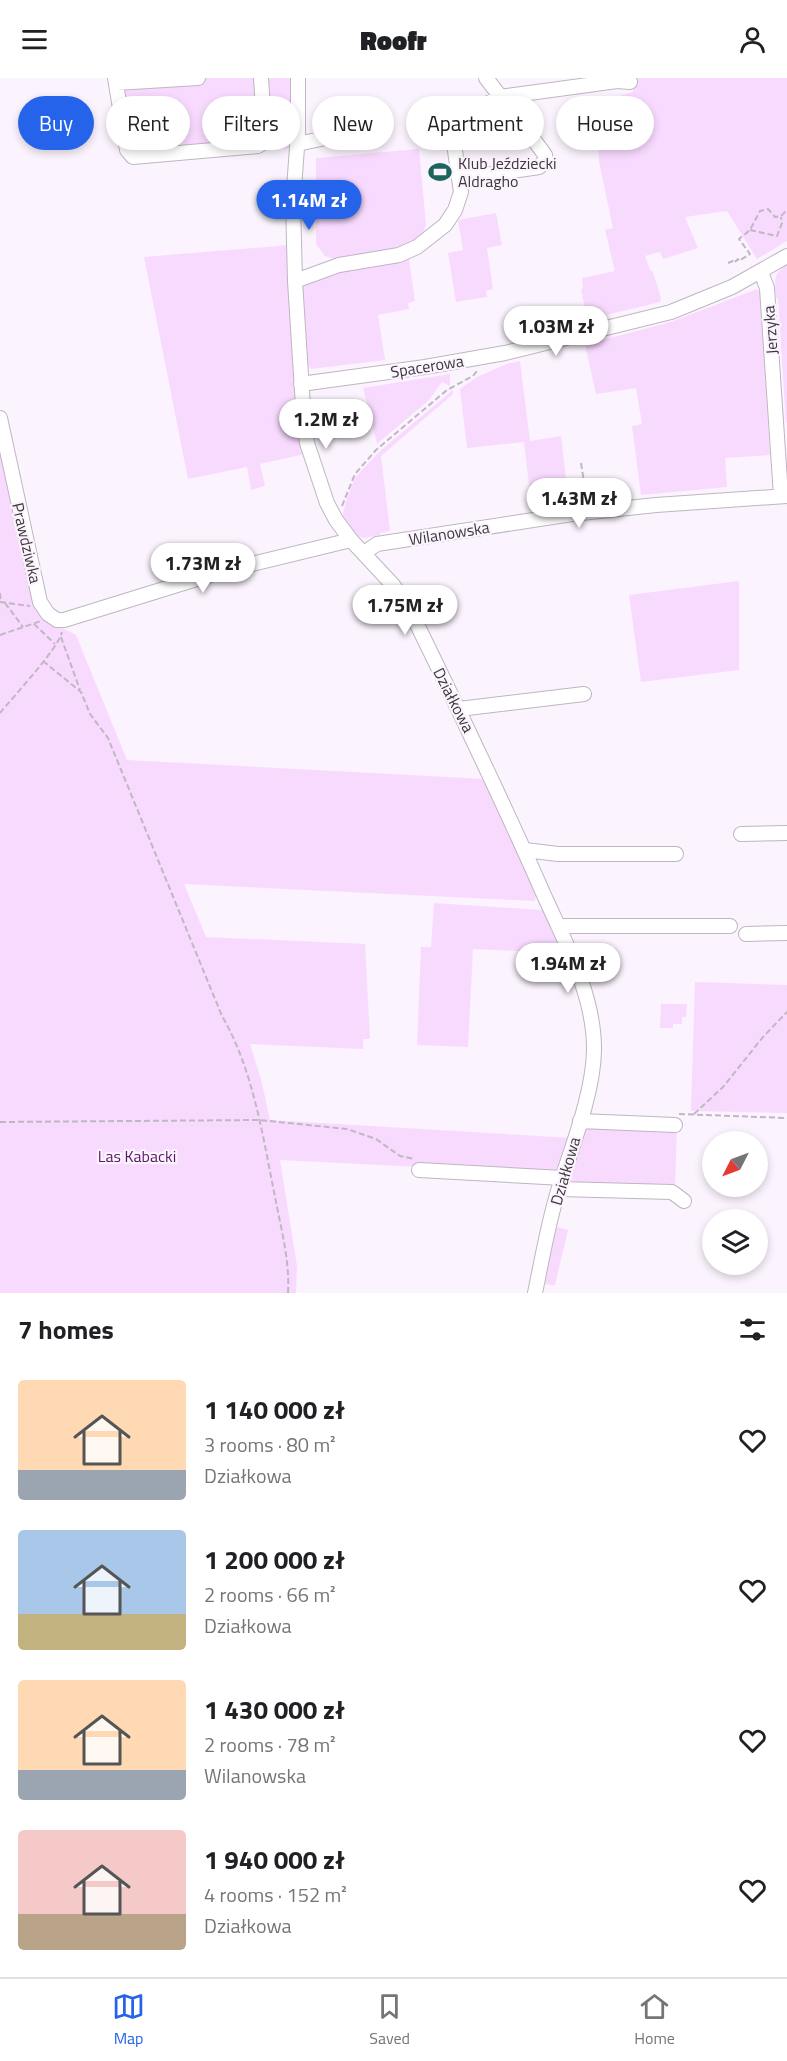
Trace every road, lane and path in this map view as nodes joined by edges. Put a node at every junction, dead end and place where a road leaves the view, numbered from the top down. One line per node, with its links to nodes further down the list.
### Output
1 (198, 78): 5 (street)
2 (261, 78): 5 (street)
3 (298, 78): 7 (street, Działkowa)
4 (486, 78): 8 (street)
5 (116, 80)
6 (630, 82): 9 (street)
7 (298, 96)
8 (499, 96)
9 (507, 96)
10 (296, 150): 20 (street, Działkowa)
11 (455, 150): 13 (street)
12 (541, 150): 13 (street)
13 (459, 179): 20 (street)
14 (787, 210): 15 (path)
15 (781, 216): 16 (path); 16 (path)
16 (750, 230): 18 (path)
17 (787, 256): 19 (street, Spacerowa)
18 (728, 263)
19 (761, 272): 22 (street, Spacerowa); 25 (street, Jerzyka)
20 (295, 281): 22 (street, Działkowa)
21 (477, 366): 27 (path)
22 (302, 384): 27 (street, Działkowa)
23 (0, 417): 33 (street, Prawdziwka)
24 (581, 463): 26 (path)
25 (784, 496): 29 (street, Wilanowska)
26 (588, 504)
27 (336, 520): 28 (street, Działkowa)
28 (351, 540): 29 (street, Działkowa); 33 (street)
29 (364, 553): 42 (street, Działkowa)
30 (0, 593): 31 (path)
31 (0, 602): 32 (path)
32 (5, 603): 33 (path); 35 (path)
33 (53, 615): 34 (path); 37 (path)
34 (34, 624): 35 (path); 38 (path)
35 (23, 627): 36 (path)
36 (0, 635)
37 (61, 637): 38 (path); 40 (path)
38 (55, 644): 39 (path)
39 (43, 661): 40 (path); 43 (path)
40 (81, 692): 56 (path)
41 (584, 694): 42 (street)
42 (459, 709): 46 (street, Działkowa)
43 (0, 713)
44 (787, 833): 45 (street)
45 (741, 834)
46 (525, 850): 47 (street); 48 (street, Działkowa)
47 (676, 854)
48 (558, 926): 49 (street); 57 (street, Działkowa)
49 (730, 926)
50 (746, 933): 51 (street)
51 (787, 933)
52 (786, 1015): 53 (path)
53 (693, 1114): 54 (path); 55 (path)
54 (787, 1118)
55 (675, 1119): 57 (street)
56 (259, 1120): 58 (path); 59 (path); 62 (path)
57 (580, 1121): 60 (street, Działkowa)
58 (0, 1122)
59 (419, 1165): 60 (street)
60 (561, 1183): 61 (street); 63 (street, Działkowa)
61 (684, 1201)
62 (288, 1293)
63 (535, 1293)

